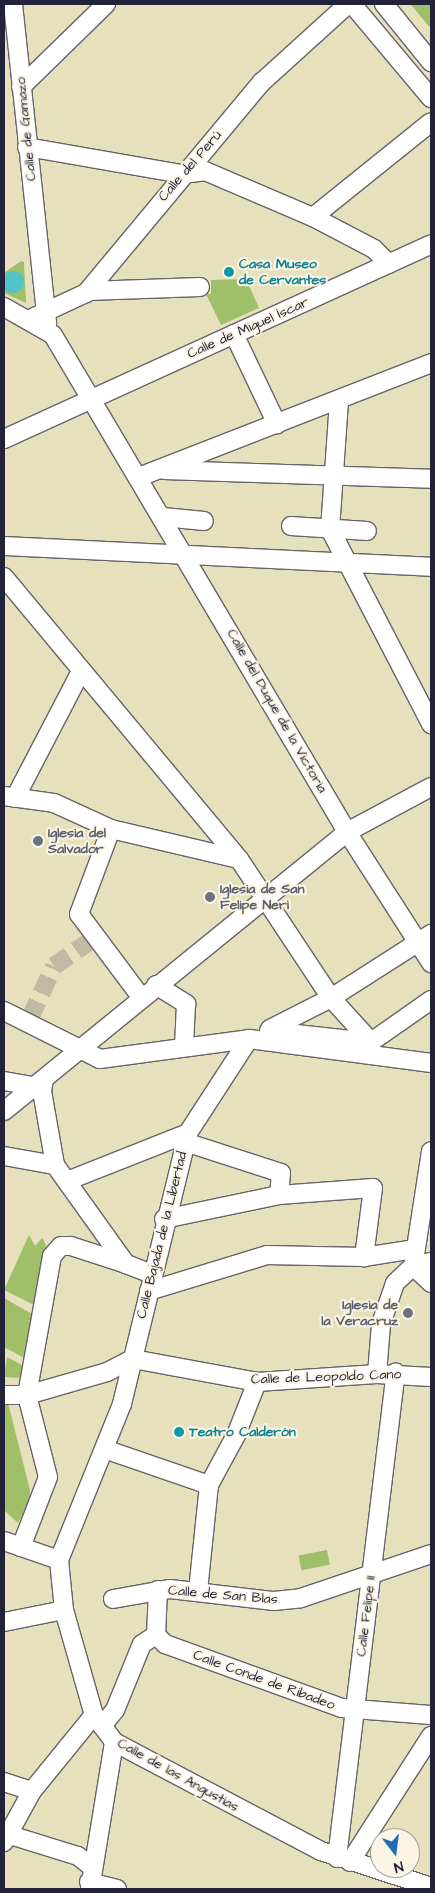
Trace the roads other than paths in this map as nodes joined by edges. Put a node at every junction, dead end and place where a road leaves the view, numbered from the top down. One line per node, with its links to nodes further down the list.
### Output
1 (13, 4): 6 (street, Calle de Gamazo)
2 (106, 4): 6 (street)
3 (350, 4): 7 (street); 10 (street, Calle del Perú)
4 (384, 4): 5 (street)
5 (431, 62)
6 (21, 87): 9 (street, Calle de Gamazo)
7 (431, 98)
8 (431, 122): 11 (street)
9 (27, 146): 10 (street); 17 (street, Calle de Gamazo)
10 (182, 174): 11 (street); 15 (street, Calle del Perú)
11 (313, 217): 13 (street)
12 (431, 244): 13 (street, Calle de Miguel Íscar)
13 (389, 264): 18 (street, Calle de Miguel Íscar)
14 (200, 287): 15 (street)
15 (88, 291): 17 (street, Calle del Perú)
16 (4, 307): 17 (street)
17 (37, 316): 20 (street, Calle del Duque de la Victoria)
18 (234, 334): 20 (street, Calle de Miguel Íscar); 22 (street)
19 (431, 363): 21 (street)
20 (92, 398): 23 (street, Calle de Miguel Íscar); 26 (street, Calle del Duque de la Victoria)
21 (339, 401): 22 (street); 25 (street)
22 (277, 424): 24 (street)
23 (4, 439)
24 (156, 470): 25 (street); 26 (street)
25 (333, 474): 27 (street); 31 (street)
26 (139, 477): 28 (street, Calle del Duque de la Victoria)
27 (431, 479)
28 (163, 517): 29 (street); 34 (street, Calle del Duque de la Victoria)
29 (204, 520)
30 (291, 526): 31 (street)
31 (330, 529): 32 (street); 35 (street)
32 (367, 531)
33 (4, 546): 34 (street)
34 (184, 553): 35 (street); 43 (street, Calle del Duque de la Victoria)
35 (348, 562): 36 (street); 39 (street)
36 (431, 567)
37 (4, 577): 38 (street)
38 (81, 670): 41 (street); 44 (street)
39 (431, 724)
40 (431, 787): 43 (street)
41 (8, 800): 42 (street)
42 (111, 829): 44 (street); 50 (street)
43 (347, 832): 45 (street); 47 (street, Calle del Duque de la Victoria)
44 (239, 859): 45 (street)
45 (264, 896): 49 (street); 51 (street)
46 (431, 934): 47 (street)
47 (417, 945): 48 (street, Calle del Duque de la Victoria); 51 (street)
48 (431, 963)
49 (156, 985): 50 (street); 56 (street)
50 (141, 997): 57 (street)
51 (331, 998): 54 (street); 55 (street)
52 (431, 1000): 55 (street)
53 (4, 1011): 57 (street)
54 (260, 1037): 55 (street); 56 (street); 58 (street); 62 (street, Calle Bajada de la Libertad)
55 (371, 1042)
56 (184, 1047): 57 (street)
57 (79, 1048): 60 (street)
58 (427, 1063)
59 (4, 1081): 60 (street)
60 (38, 1082): 61 (street); 65 (street)
61 (4, 1111)
62 (186, 1137): 66 (street); 67 (street); 68 (street, Calle Bajada de la Libertad)
63 (431, 1151): 70 (street)
64 (4, 1156): 65 (street)
65 (55, 1165): 66 (street)
66 (67, 1180): 72 (street)
67 (279, 1195): 68 (street); 69 (street)
68 (164, 1219): 73 (street, Calle Bajada de la Libertad)
69 (364, 1257): 70 (street); 75 (street)
70 (414, 1258): 71 (street); 74 (street); 79 (street)
71 (431, 1262)
72 (126, 1264): 73 (street); 83 (street)
73 (150, 1273): 75 (street, Calle Bajada de la Libertad)
74 (431, 1283)
75 (148, 1291): 76 (street, Calle Bajada de la Libertad)
76 (133, 1359): 77 (street); 81 (street, Calle de Leopoldo Cano); 84 (street, Calle de las Angustias)
77 (107, 1372): 83 (street); 84 (street)
78 (396, 1373): 79 (street, Calle de Leopoldo Cano); 80 (street, Calle de Leopoldo Cano); 91 (street, Calle Felipe II)
79 (376, 1374): 81 (street, Calle de Leopoldo Cano)
80 (431, 1377)
81 (256, 1382): 86 (street)
82 (4, 1395): 83 (street)
83 (28, 1395): 88 (street)
84 (122, 1404): 85 (street, Calle de las Angustias)
85 (107, 1450): 86 (street); 90 (street, Calle de las Angustias)
86 (208, 1485): 93 (street)
87 (4, 1541): 88 (street)
88 (22, 1547): 90 (street)
89 (431, 1554): 91 (street, Calle de San Blas)
90 (59, 1560): 95 (street, Calle de las Angustias)
91 (371, 1578): 93 (street, Calle de San Blas); 98 (street, Calle Felipe II)
92 (158, 1590): 93 (street, Calle de San Blas); 94 (street, Calle de San Blas); 97 (street)
93 (198, 1591)
94 (113, 1599)
95 (64, 1610): 96 (street); 100 (street, Calle de las Angustias)
96 (4, 1622)
97 (157, 1637): 98 (street, Calle Conde de Ribadeo); 100 (street)
98 (354, 1708): 99 (street, Calle Conde de Ribadeo); 106 (street, Calle Felipe II)
99 (431, 1715)
100 (98, 1720): 102 (street, Calle de las Angustias); 104 (street)
101 (431, 1736): 106 (street)
102 (114, 1742): 106 (street, Calle de las Angustias); 107 (street)
103 (4, 1782): 104 (street)
104 (32, 1790): 105 (street)
105 (7, 1838): 107 (street)
106 (344, 1860): 108 (street, Calle de las Angustias)
107 (90, 1880): 109 (street)
108 (431, 1887)
109 (117, 1889)

